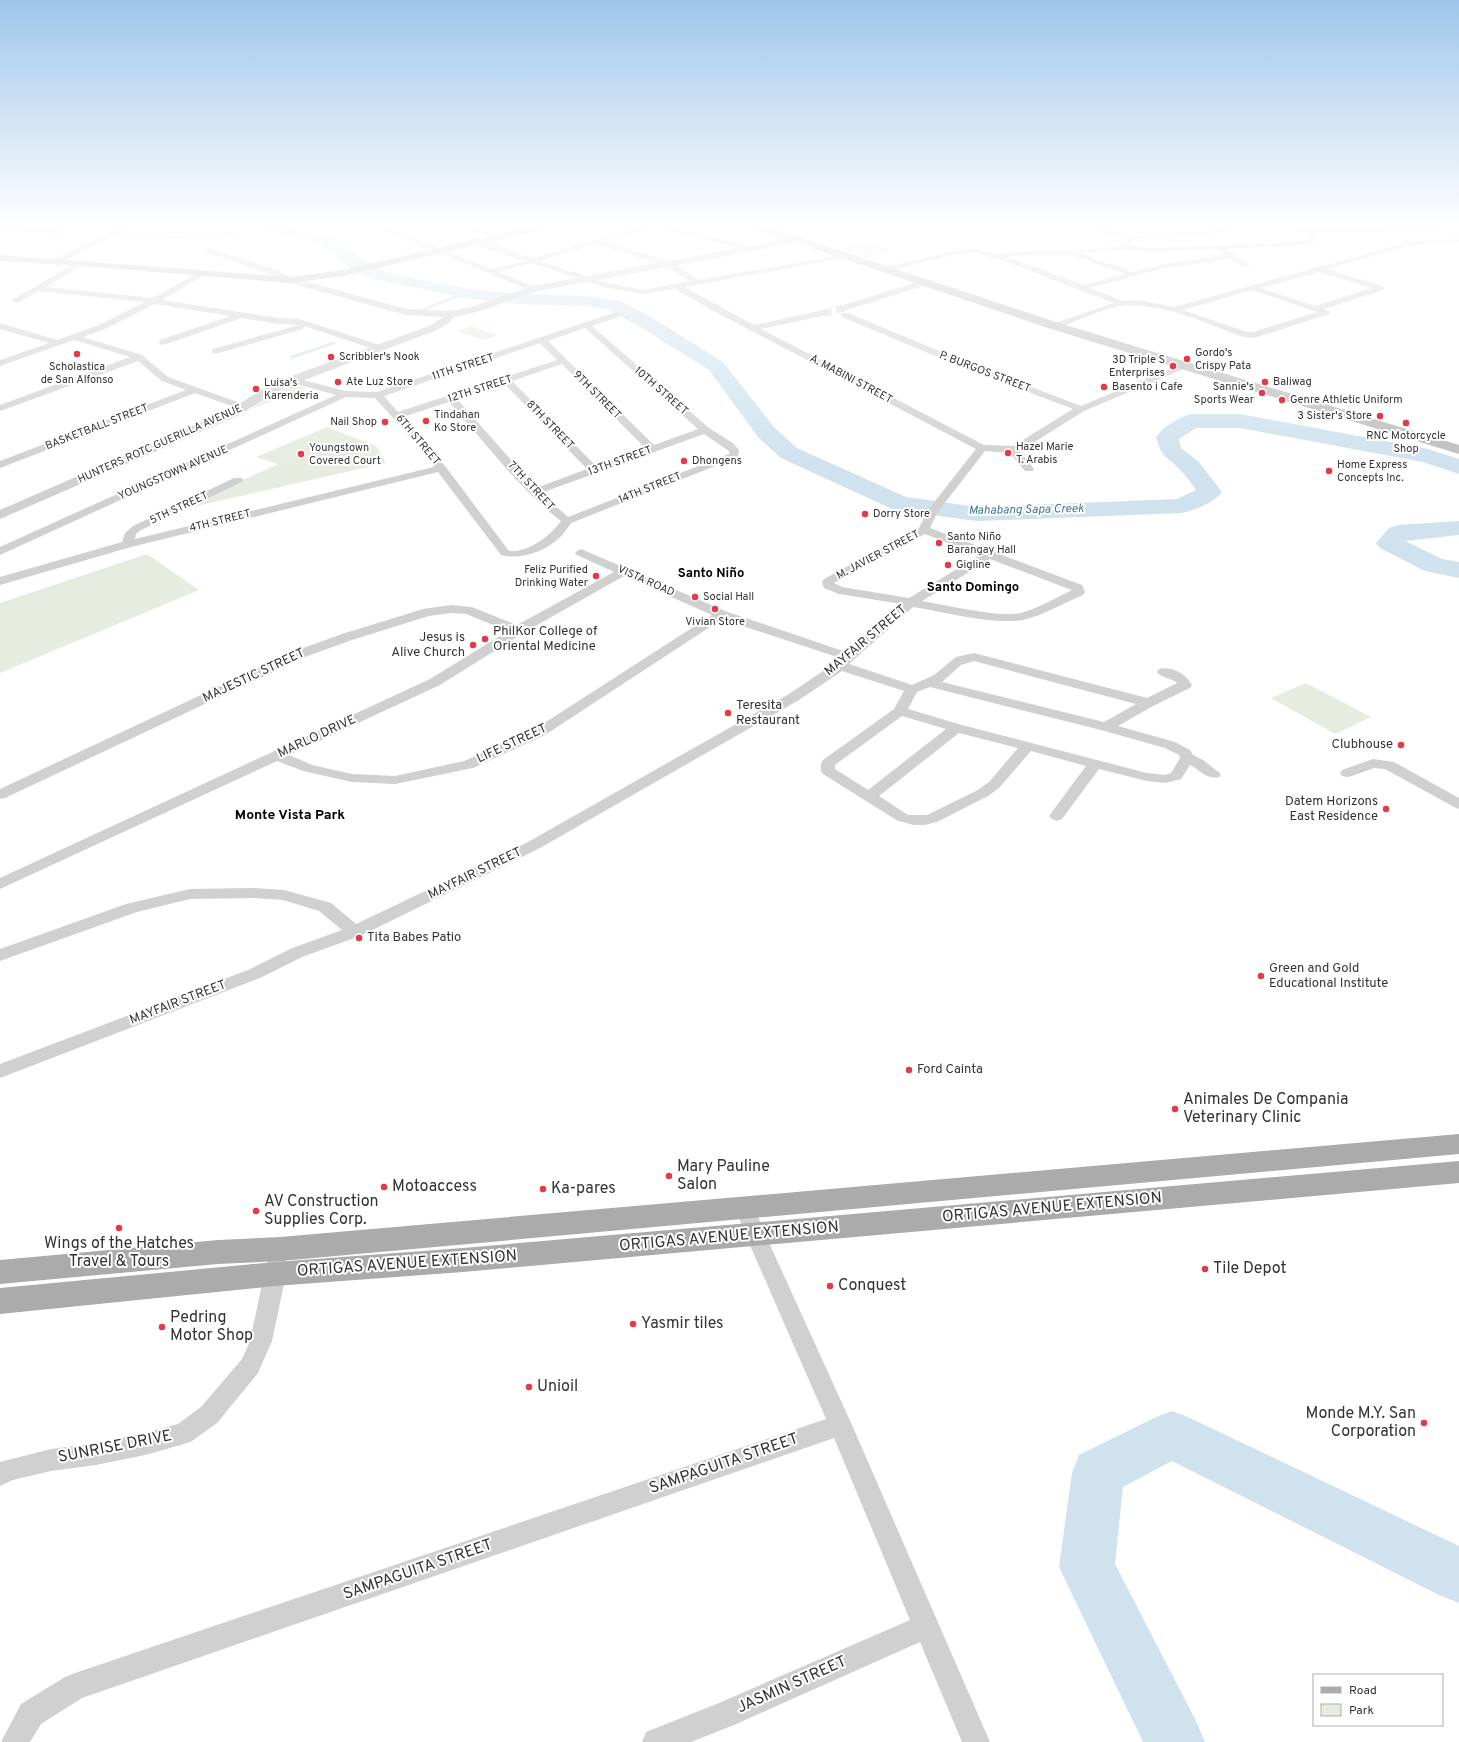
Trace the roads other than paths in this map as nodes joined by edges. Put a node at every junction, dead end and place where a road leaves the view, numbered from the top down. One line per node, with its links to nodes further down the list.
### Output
1 (147, 304): 26 (street)
2 (175, 304): 17 (street)
3 (376, 304): 16 (street)
4 (488, 304): 16 (street)
5 (710, 304): 23 (street, A. MABINI STREET)
6 (863, 304): 43 (street, P. BURGOS STREET)
7 (989, 304): 22 (main road)
8 (1124, 304): 22 (street)
9 (1150, 304): 14 (street)
10 (1194, 304): 14 (street)
11 (1305, 304): 13 (street)
12 (1329, 304): 13 (street)
13 (1317, 308): 14 (street)
14 (1174, 310)
15 (824, 313): 23 (street)
16 (450, 314): 29 (street, HUNTERS ROTC GUERILLA AVENUE)
17 (242, 315): 19 (street); 28 (street)
18 (616, 315): 20 (street, 11TH STREET)
19 (307, 325): 29 (street); 30 (street)
20 (586, 325): 27 (street, 11TH STREET); 45 (street, 10TH STREET)
21 (0, 326): 24 (street)
22 (1055, 326): 34 (main road)
23 (753, 328): 46 (street, A. MABINI STREET)
24 (10, 329): 25 (street); 26 (street)
25 (0, 332)
26 (67, 340): 31 (street); 33 (street)
27 (542, 340): 32 (street, 9TH STREET); 39 (street, 11TH STREET)
28 (163, 342)
29 (380, 348): 35 (street, HUNTERS ROTC GUERILLA AVENUE)
30 (216, 351)
31 (139, 357): 37 (street); 42 (street)
32 (563, 361): 36 (street, 12TH STREET); 47 (street, 9TH STREET)
33 (0, 364)
34 (1183, 366): 43 (street); 49 (main road)
35 (292, 380): 38 (street); 41 (street, HUNTERS ROTC GUERILLA AVENUE)
36 (506, 380): 40 (street, 12TH STREET); 54 (street, 8TH STREET)
37 (194, 390): 41 (street); 51 (street, BASKETBALL STREET)
38 (345, 394): 39 (street); 61 (street, YOUNGSTOWN AVENUE)
39 (378, 395): 44 (street, 6TH STREET)
40 (451, 398): 44 (street, 12TH STREET); 56 (street, 7TH STREET)
41 (243, 407): 57 (street, HUNTERS ROTC GUERILLA AVENUE)
42 (0, 408)
43 (1081, 409): 48 (street)
44 (398, 415): 52 (street, 6TH STREET)
45 (705, 430): 47 (street, 13TH STREET); 50 (street, 10TH STREET)
46 (982, 448): 48 (street); 59 (street, M. JAVIER STREET)
47 (652, 449): 54 (street, 13TH STREET)
48 (1013, 449): 53 (street)
49 (1459, 450)
50 (734, 455): 58 (street, 14TH STREET)
51 (0, 465)
52 (441, 468): 60 (street, 4TH STREET); 64 (street, 6TH STREET)
53 (1029, 469)
54 (594, 470): 56 (street, 13TH STREET)
55 (238, 480): 60 (street, 5TH STREET)
56 (534, 492): 58 (street, 7TH STREET)
57 (0, 515)
58 (567, 521): 64 (street, 7TH STREET)
59 (924, 530): 63 (street); 67 (street, M. JAVIER STREET)
60 (129, 539): 66 (street)
61 (0, 551)
62 (581, 553): 65 (street, VISTA ROAD)
63 (990, 554): 67 (street, MAYFAIR STREET); 67 (street)
64 (510, 555)
65 (624, 571): 68 (street, VISTA ROAD); 69 (street, MARLO DRIVE)
66 (0, 581)
67 (910, 603): 70 (street, MAYFAIR STREET)
68 (721, 614): 70 (street, VISTA ROAD); 79 (street, LIFE STREET)
69 (518, 630): 79 (street, MARLO DRIVE); 84 (street, MAJESTIC STREET)
70 (844, 662): 73 (street, VISTA ROAD); 89 (street, MAYFAIR STREET)
71 (1164, 672): 74 (street)
72 (930, 683): 73 (street); 74 (street); 76 (street)
73 (912, 689): 75 (street)
74 (1148, 703): 76 (street)
75 (900, 711): 77 (street); 85 (street)
76 (1106, 727): 80 (street)
77 (957, 728): 78 (street); 85 (street)
78 (1028, 746): 81 (street); 85 (street)
79 (277, 756): 88 (street, MARLO DRIVE)
80 (1187, 758): 81 (street); 83 (street)
81 (1096, 763): 87 (street)
82 (1347, 773): 86 (street)
83 (1214, 774)
84 (0, 795)
85 (868, 797)
86 (1459, 804)
87 (1057, 816)
88 (0, 884)
89 (354, 932): 90 (street); 91 (street, MAYFAIR STREET)
90 (0, 955)
91 (0, 1071)
92 (1459, 1144): 94 (main road, ORTIGAS AVENUE EXTENSION)
93 (1459, 1172): 95 (main road, ORTIGAS AVENUE EXTENSION)
94 (745, 1207): 95 (street); 96 (main road, ORTIGAS AVENUE EXTENSION)
95 (755, 1234): 96 (main road, ORTIGAS AVENUE EXTENSION); 99 (street)
96 (278, 1262): 97 (main road, ORTIGAS AVENUE EXTENSION); 98 (main road, ORTIGAS AVENUE EXTENSION); 100 (street, SUNRISE DRIVE)
97 (0, 1272)
98 (0, 1301)
99 (840, 1425): 101 (street); 102 (street, SAMPAGUITA STREET)
100 (3, 1471)
101 (926, 1626): 103 (street, JASMIN STREET); 104 (street)
102 (14, 1742)
103 (656, 1742)
104 (976, 1742)

